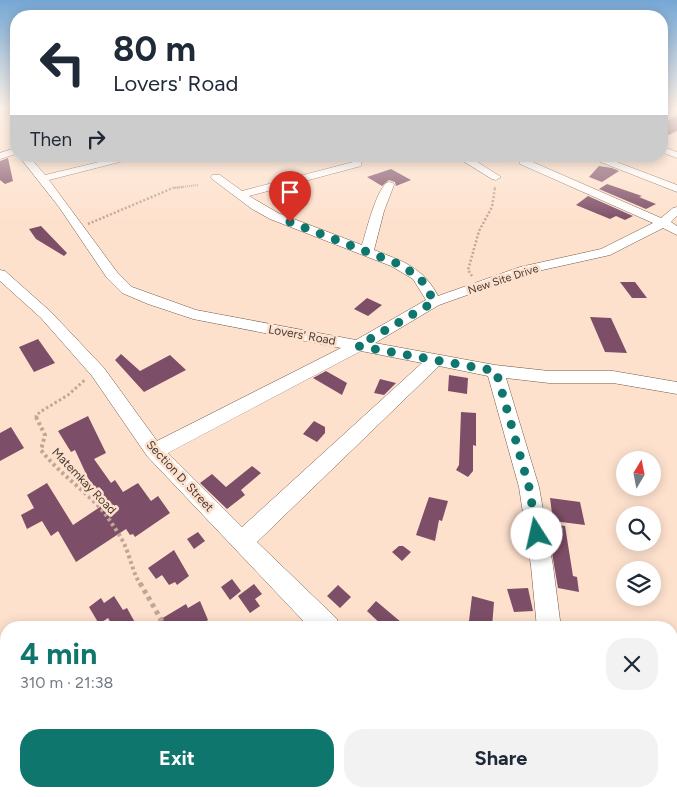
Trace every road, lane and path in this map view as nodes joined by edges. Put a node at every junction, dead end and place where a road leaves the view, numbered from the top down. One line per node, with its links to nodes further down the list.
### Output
1 (28, 162): 9 (street, Lovers' Road)
2 (113, 162): 9 (street)
3 (470, 162): 8 (street)
4 (524, 162): 15 (street)
5 (610, 162): 12 (street)
6 (358, 164): 13 (street)
7 (216, 177): 13 (street)
8 (496, 177): 20 (path)
9 (41, 179): 16 (street, Lovers' Road)
10 (198, 185): 16 (path)
11 (389, 186): 18 (street)
12 (677, 189)
13 (240, 195): 18 (street)
14 (677, 210): 15 (street, New Site Drive)
15 (663, 223): 17 (street); 20 (street, New Site Drive)
16 (78, 228): 22 (street, Lovers' Road)
17 (677, 231)
18 (367, 251): 21 (street)
19 (0, 274): 25 (street, Section D. Street)
20 (482, 284): 21 (street, New Site Drive)
21 (434, 302): 22 (street, New Site Drive)
22 (358, 346): 23 (street, Lovers' Road); 27 (street, New Site Drive)
23 (436, 360): 24 (street, Lovers' Road); 28 (street)
24 (496, 371): 26 (street, Lovers' Road); 31 (street)
25 (98, 372): 27 (street, Section D. Street); 29 (path, Matemkay Road)
26 (677, 388)
27 (154, 451): 28 (street, Section D. Street)
28 (243, 541): 30 (street, Section D. Street)
29 (162, 621)
30 (320, 621)
31 (548, 621)

